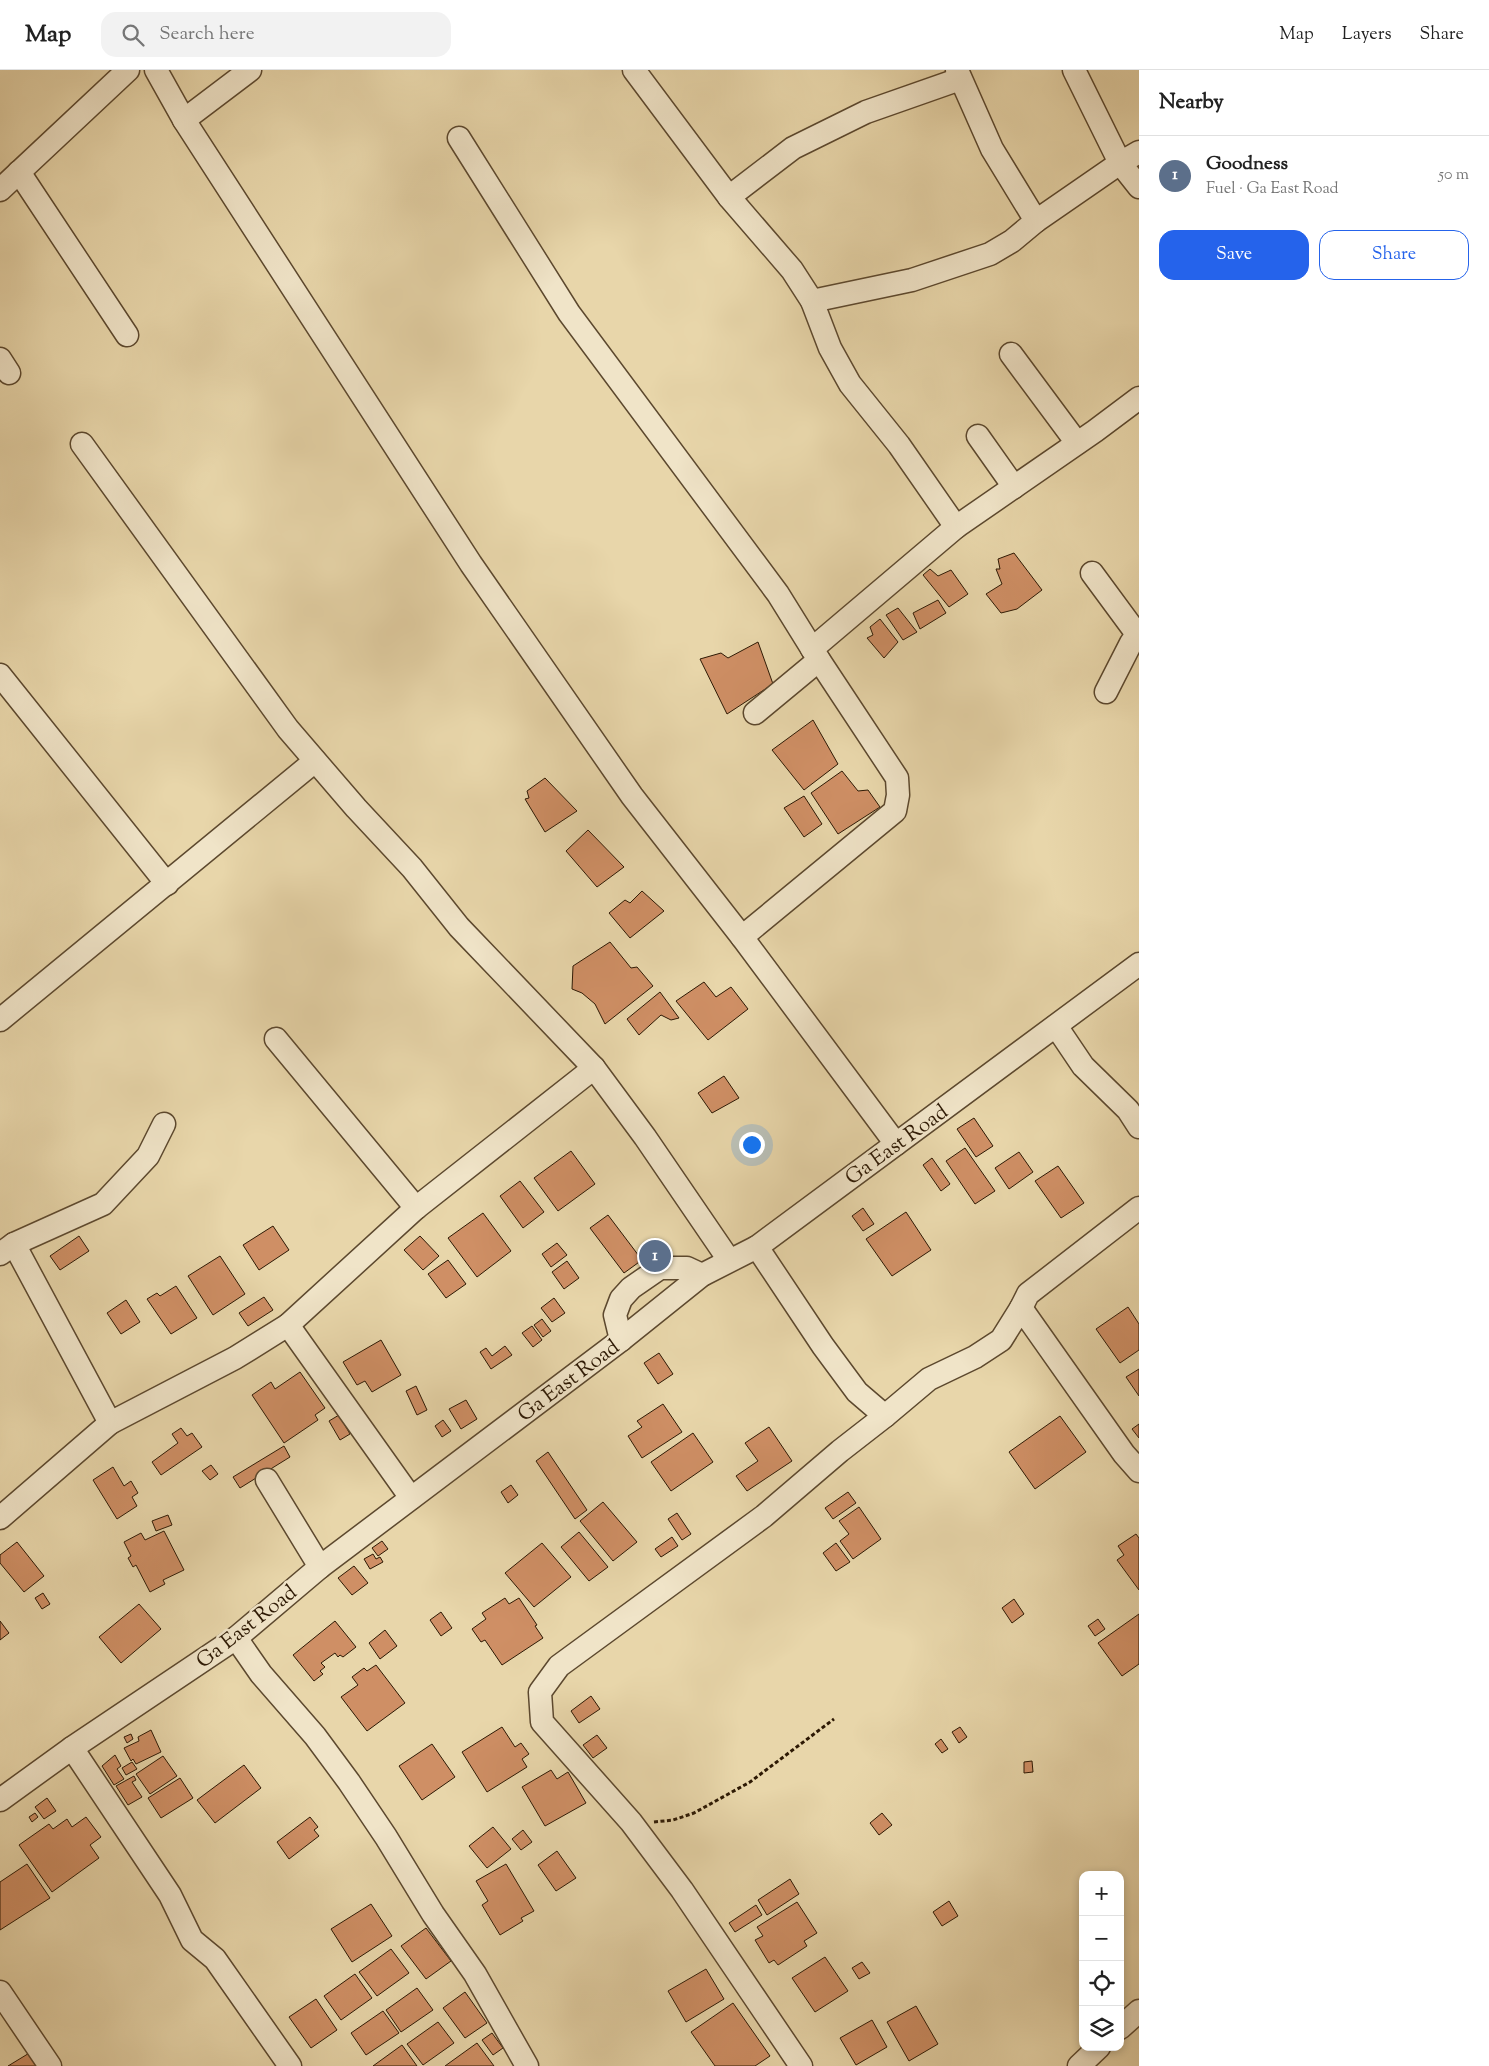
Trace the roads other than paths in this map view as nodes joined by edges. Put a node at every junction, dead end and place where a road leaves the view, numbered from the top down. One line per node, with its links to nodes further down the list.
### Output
1 (128, 70): 10 (street)
2 (156, 70): 7 (street)
3 (250, 70): 7 (street)
4 (634, 70): 13 (street)
5 (1074, 70): 9 (street)
6 (958, 75): 13 (street); 14 (street)
7 (184, 120): 32 (street)
8 (459, 138): 26 (street)
9 (1130, 157): 11 (street); 14 (street)
10 (19, 172): 12 (street); 16 (street)
11 (1139, 187)
12 (0, 190)
13 (729, 197): 15 (street)
14 (1036, 221): 15 (street)
15 (812, 301): 23 (street)
16 (127, 335)
17 (1011, 354): 20 (street)
18 (1139, 398): 20 (street)
19 (978, 436): 22 (street)
20 (1077, 443): 22 (street)
21 (82, 444): 30 (street)
22 (1014, 487): 23 (street)
23 (956, 527): 26 (street)
24 (1092, 573): 25 (street)
25 (1138, 633): 28 (street)
26 (815, 654): 29 (street); 32 (street)
27 (0, 675): 31 (street)
28 (1106, 692)
29 (755, 713)
30 (315, 761): 31 (street); 37 (street)
31 (166, 884): 34 (street)
32 (742, 937): 40 (street)
33 (1139, 964): 35 (street, Ga East Road)
34 (0, 1020)
35 (1056, 1026): 39 (street); 40 (street, Ga East Road)
36 (276, 1039): 41 (street)
37 (594, 1068): 41 (street); 45 (street)
38 (164, 1124): 44 (street)
39 (1139, 1126)
40 (896, 1144): 43 (street, Ga East Road)
41 (416, 1208): 48 (street)
42 (1139, 1208): 47 (street)
43 (757, 1247): 45 (street, Ga East Road); 50 (street)
44 (7, 1249): 51 (street)
45 (729, 1260): 46 (street, Ga East Road)
46 (702, 1275): 49 (street, Ga East Road); 49 (street)
47 (1021, 1308): 50 (street); 52 (street)
48 (288, 1325): 51 (street); 54 (street)
49 (621, 1340): 54 (street, Ga East Road)
50 (885, 1416): 67 (street)
51 (110, 1423): 55 (street)
52 (1139, 1471)
53 (267, 1480): 56 (street)
54 (412, 1498): 56 (street, Ga East Road)
55 (0, 1518)
56 (320, 1567): 57 (street, Ga East Road)
57 (236, 1638): 58 (street, Ga East Road); 66 (street)
58 (72, 1748): 59 (street, Ga East Road); 65 (street)
59 (0, 1800)
60 (0, 1992): 64 (street)
61 (1139, 2011): 62 (street)
62 (1124, 2024)
63 (1095, 2051): 68 (street)
64 (50, 2066)
65 (290, 2066)
66 (527, 2066)
67 (801, 2066)
68 (1079, 2066)

